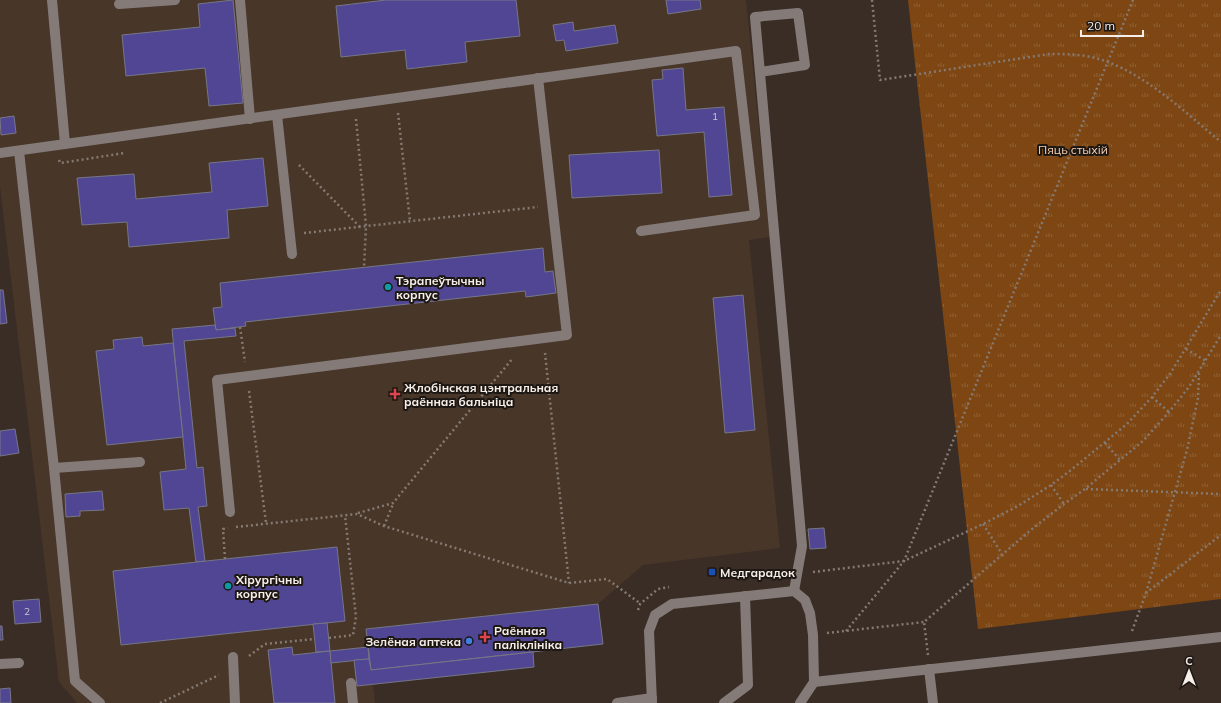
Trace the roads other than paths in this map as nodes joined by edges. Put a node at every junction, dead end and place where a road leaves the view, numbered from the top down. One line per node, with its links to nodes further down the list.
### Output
1 (52, 0): 9 (street)
2 (176, 0): 4 (street)
3 (240, 0): 8 (street)
4 (119, 4)
5 (760, 72): 5 (street); 17 (street)
6 (538, 78): 7 (street); 12 (street); 16 (street)
7 (277, 115): 8 (street); 13 (street)
8 (250, 119): 9 (street)
9 (65, 144): 10 (street)
10 (19, 151): 11 (street); 15 (street)
11 (0, 153)
12 (641, 231)
13 (292, 254)
14 (140, 462): 15 (street)
15 (54, 468): 27 (street)
16 (230, 512)
17 (794, 591): 18 (street); 24 (street)
18 (745, 596): 26 (street); 31 (street)
19 (1221, 637): 23 (street)
20 (233, 657): 28 (street)
21 (19, 663): 22 (street)
22 (0, 664)
23 (929, 669): 24 (street); 33 (street)
24 (814, 682): 32 (street)
25 (351, 683): 29 (street)
26 (652, 701): 30 (street)
27 (100, 703)
28 (235, 703)
29 (352, 703)
30 (617, 703)
31 (724, 703)
32 (800, 703)
33 (933, 703)

